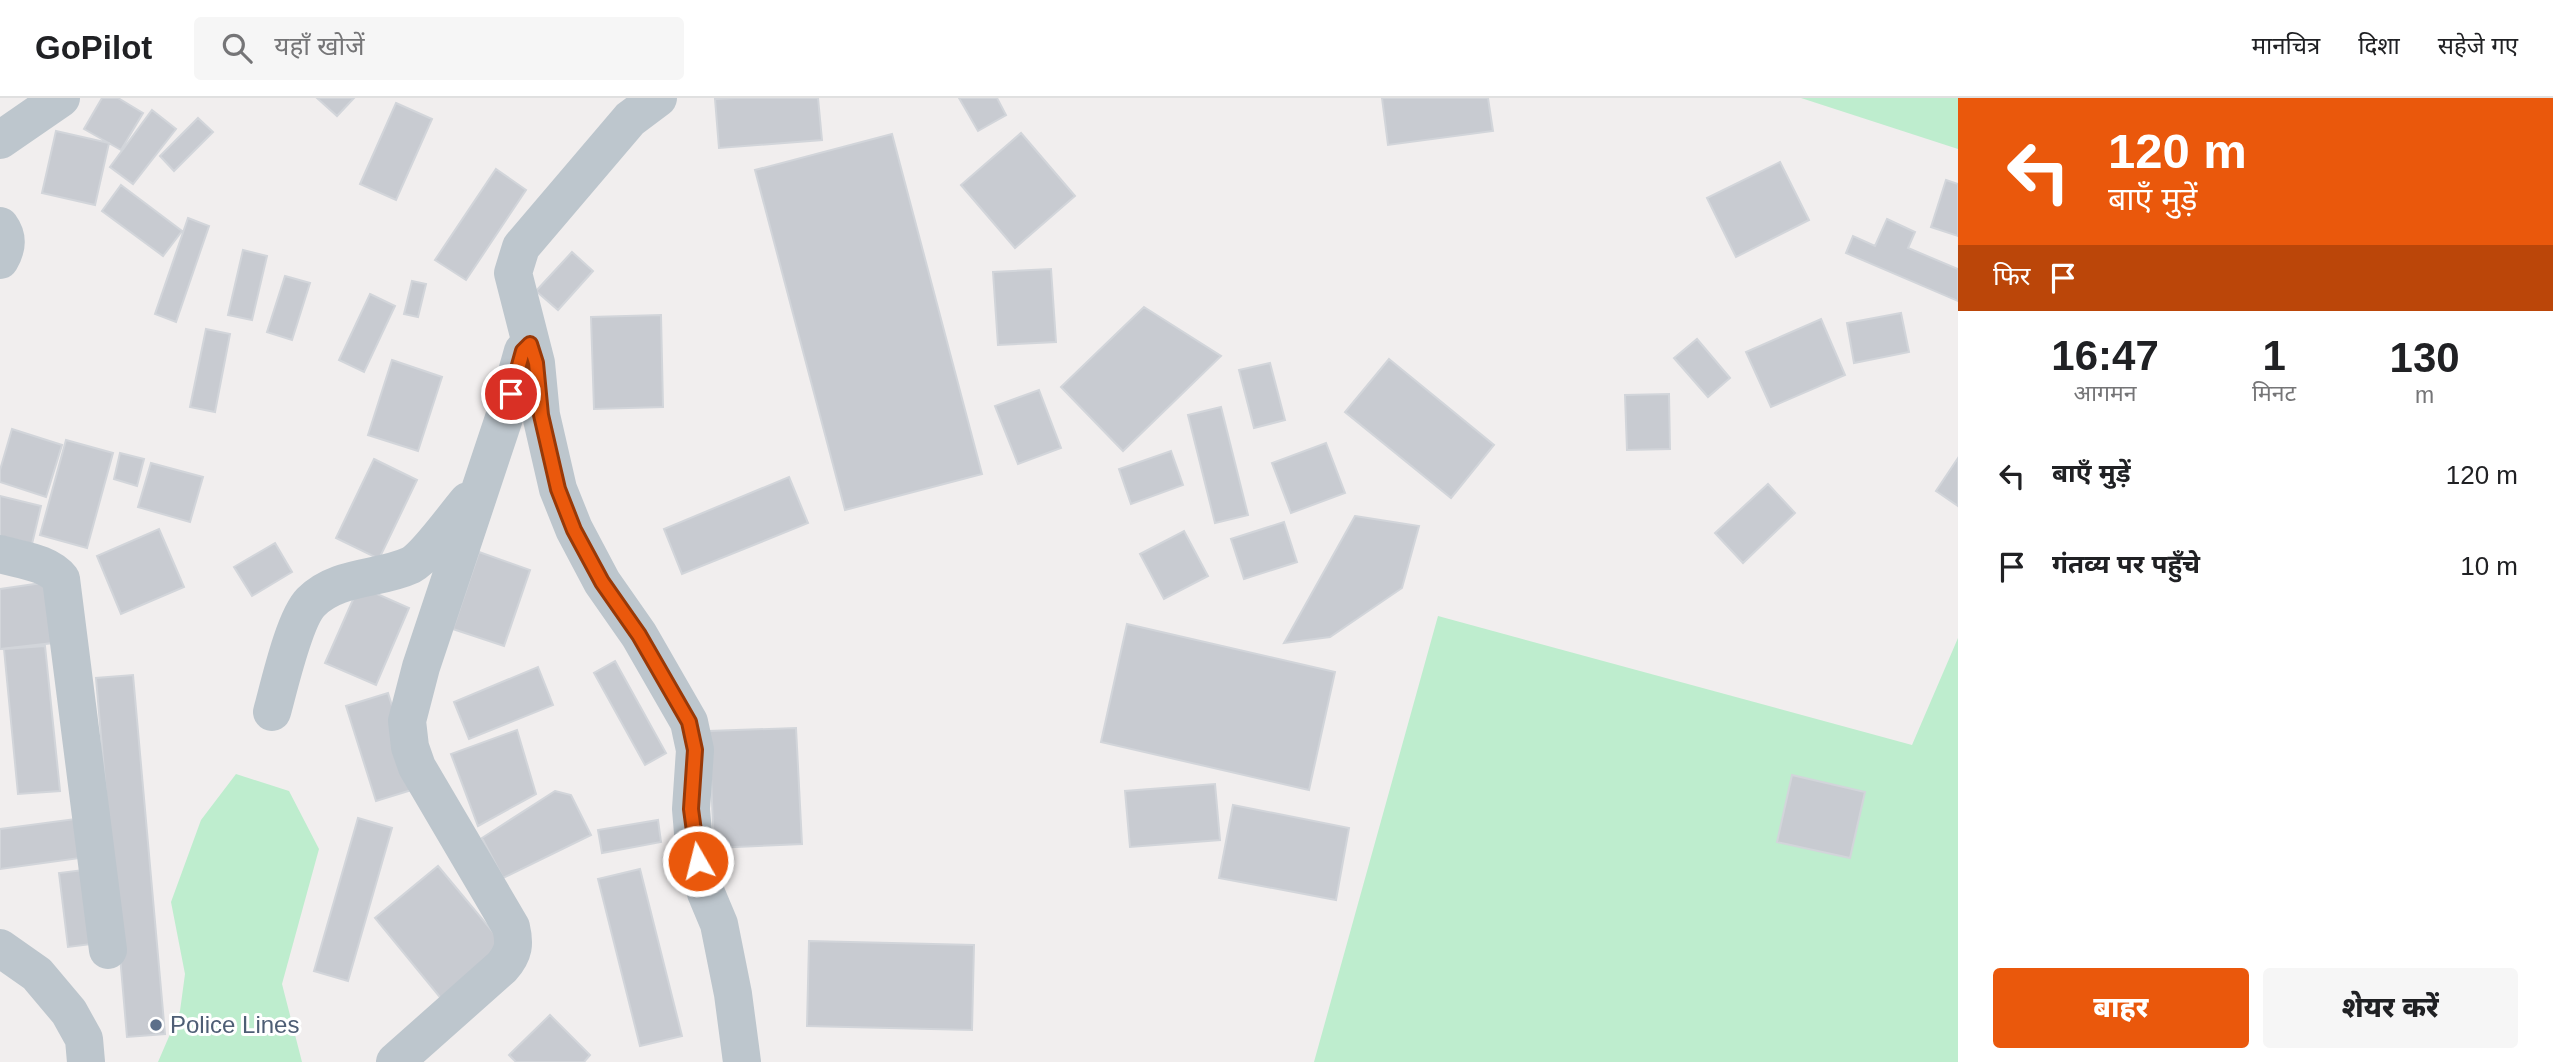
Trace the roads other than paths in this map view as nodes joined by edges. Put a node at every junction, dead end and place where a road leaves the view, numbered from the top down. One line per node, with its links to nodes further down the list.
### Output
1 (61, 98): 3 (street)
2 (658, 98): 6 (street)
3 (0, 140)
4 (0, 226): 5 (street)
5 (0, 260)
6 (530, 344): 7 (street); 14 (street)
7 (482, 483): 9 (street); 13 (street)
8 (0, 554): 11 (street)
9 (272, 712)
10 (0, 948): 12 (street)
11 (108, 950)
12 (86, 1062)
13 (395, 1062)
14 (742, 1062)

